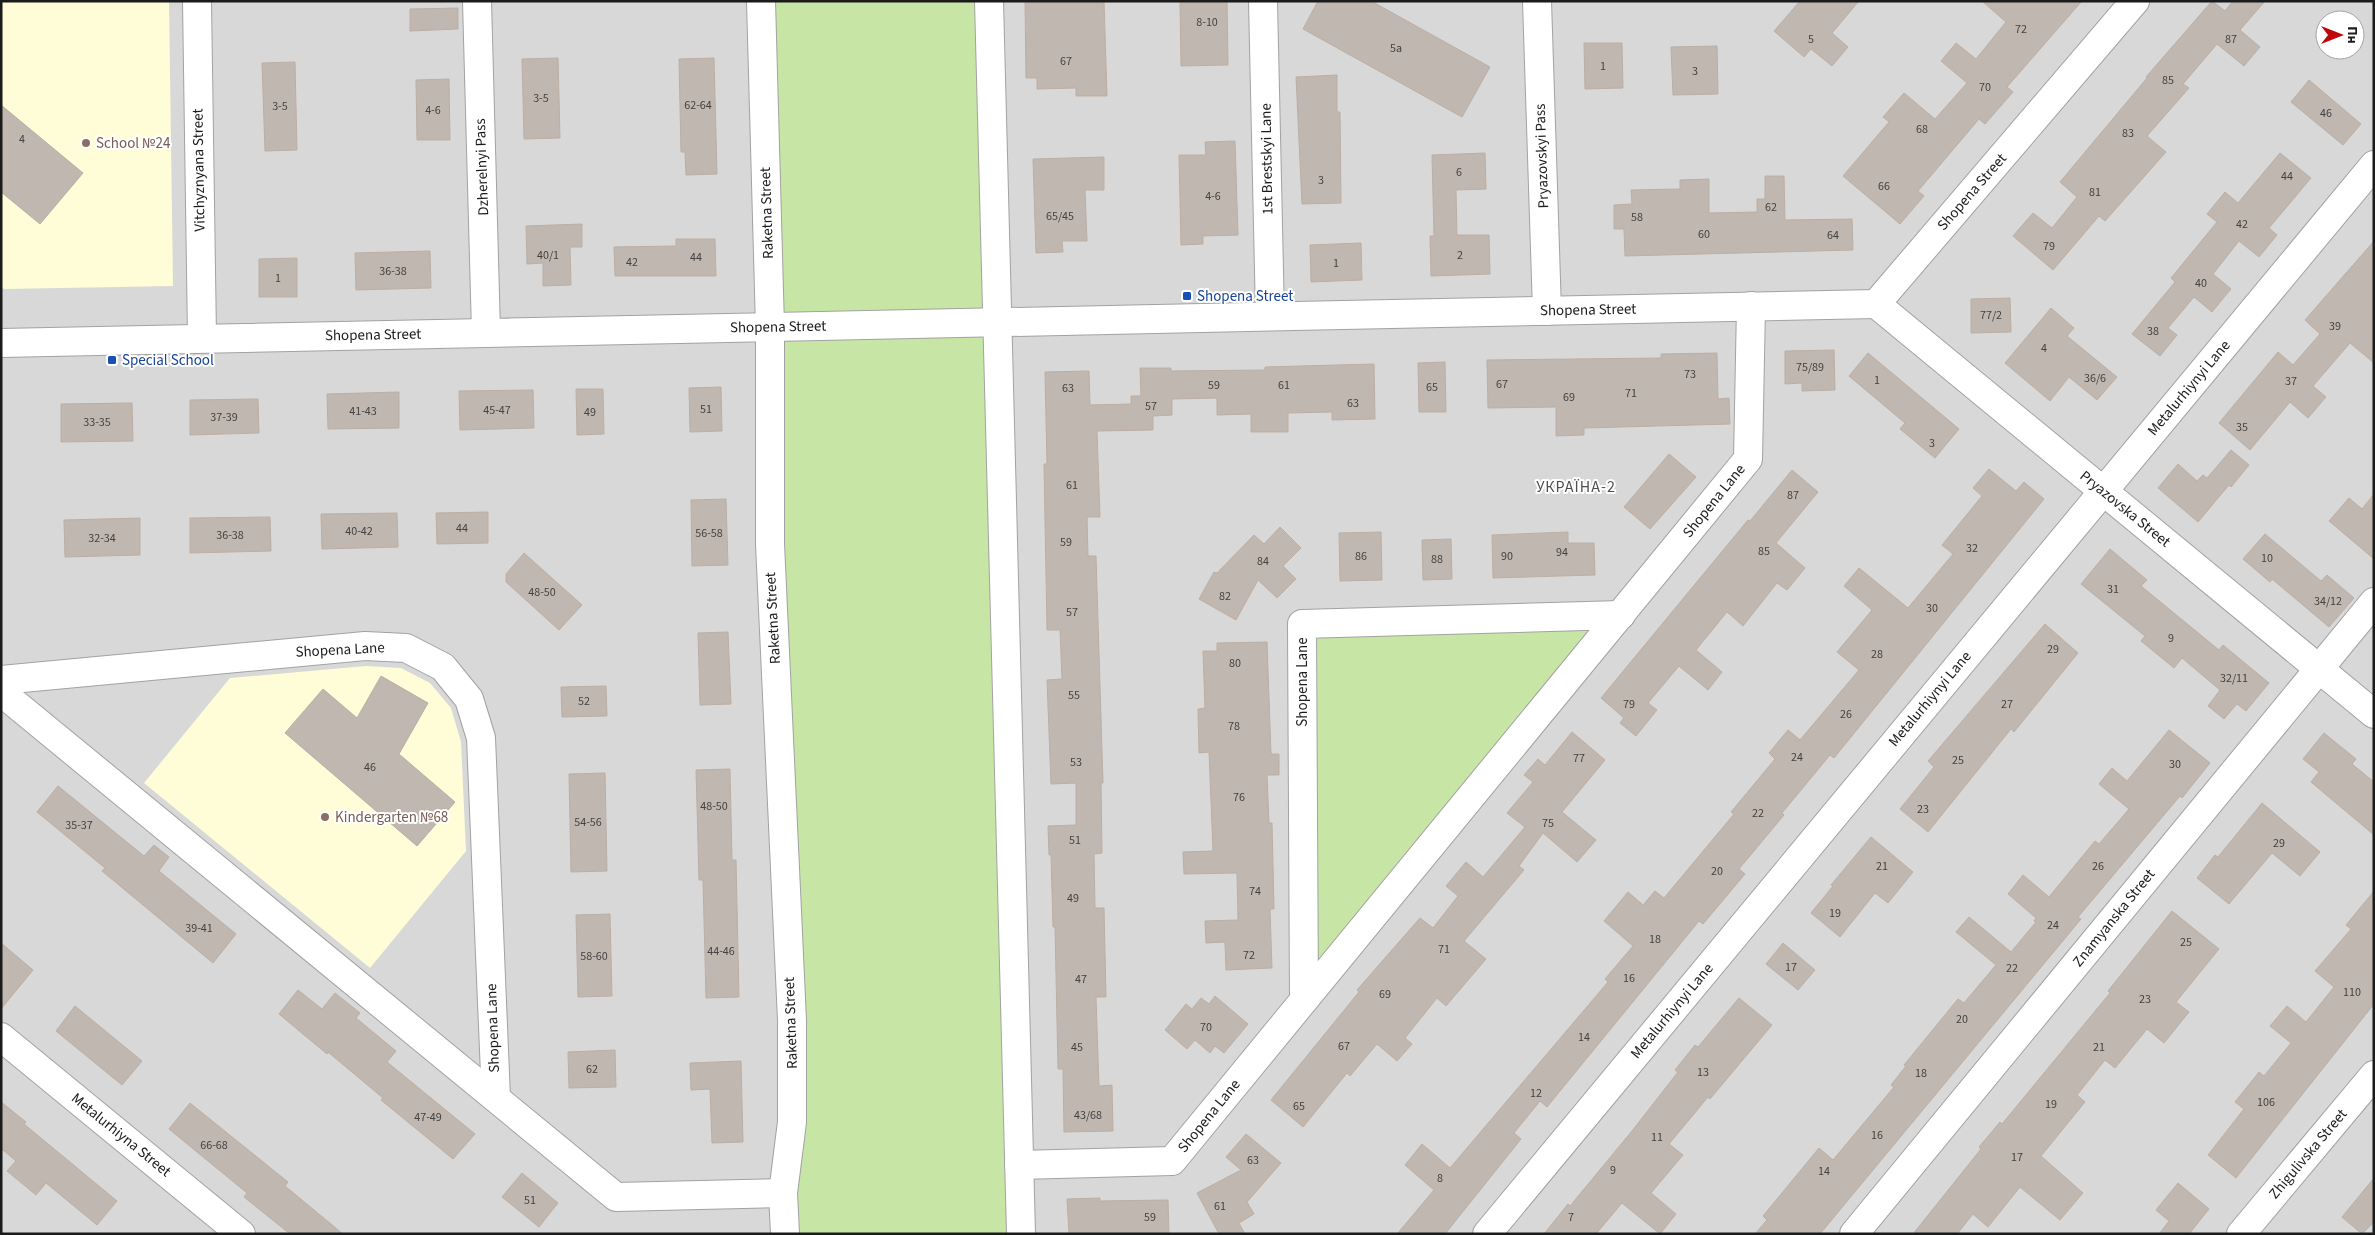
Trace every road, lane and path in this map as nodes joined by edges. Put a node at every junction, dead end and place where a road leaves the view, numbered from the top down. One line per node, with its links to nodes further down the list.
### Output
1 (197, 1): 17 (street, Vitchyznyana Street)
2 (477, 1): 15 (street, Dzherelnyi Pass)
3 (760, 1): 14 (street, Raketna Street)
4 (989, 1): 13 (street)
5 (1264, 1): 12 (street, 1st Brestskyi Lane)
6 (1537, 1): 11 (street, Pryazovskyi Pass)
7 (2135, 1): 9 (street, Shopena Street)
8 (2374, 165): 18 (street, Metalurhiynyi Lane)
9 (1876, 304): 10 (street, Shopena Street); 18 (street, Pryazovska Street)
10 (1751, 306): 11 (street, Shopena Street); 20 (street, Shopena Lane)
11 (1547, 311): 12 (street, Shopena Street)
12 (1270, 316): 13 (street, Shopena Street)
13 (997, 322): 14 (street, Shopena Street); 29 (street)
14 (770, 327): 15 (street, Shopena Street); 30 (street, Raketna Street)
15 (486, 332): 17 (street, Shopena Street)
16 (8, 337): 17 (street, Shopena Street)
17 (202, 338)
18 (2104, 491): 21 (street, Pryazovska Street); 34 (street, Metalurhiynyi Lane)
19 (2374, 602): 21 (street, Znamyanska Street)
20 (1620, 615): 25 (street, Shopena Lane); 25 (street, Shopena Lane)
21 (2319, 668): 24 (street, Pryazovska Street); 35 (street, Znamyanska Street)
22 (1, 680): 28 (street, Shopena Lane)
23 (1, 692): 28 (street, Shopena Lane)
24 (2374, 714)
25 (1304, 1000): 29 (street, Shopena Lane)
26 (1, 1037): 31 (street, Metalurhiyna Street)
27 (2374, 1075): 36 (street, Zhigulivska Street)
28 (496, 1098): 30 (street, Shopena Lane)
29 (1019, 1165): 33 (street)
30 (783, 1193): 32 (street, Raketna Street)
31 (240, 1234)
32 (784, 1234)
33 (1021, 1234)
34 (1487, 1234)
35 (1854, 1234)
36 (2241, 1234)

